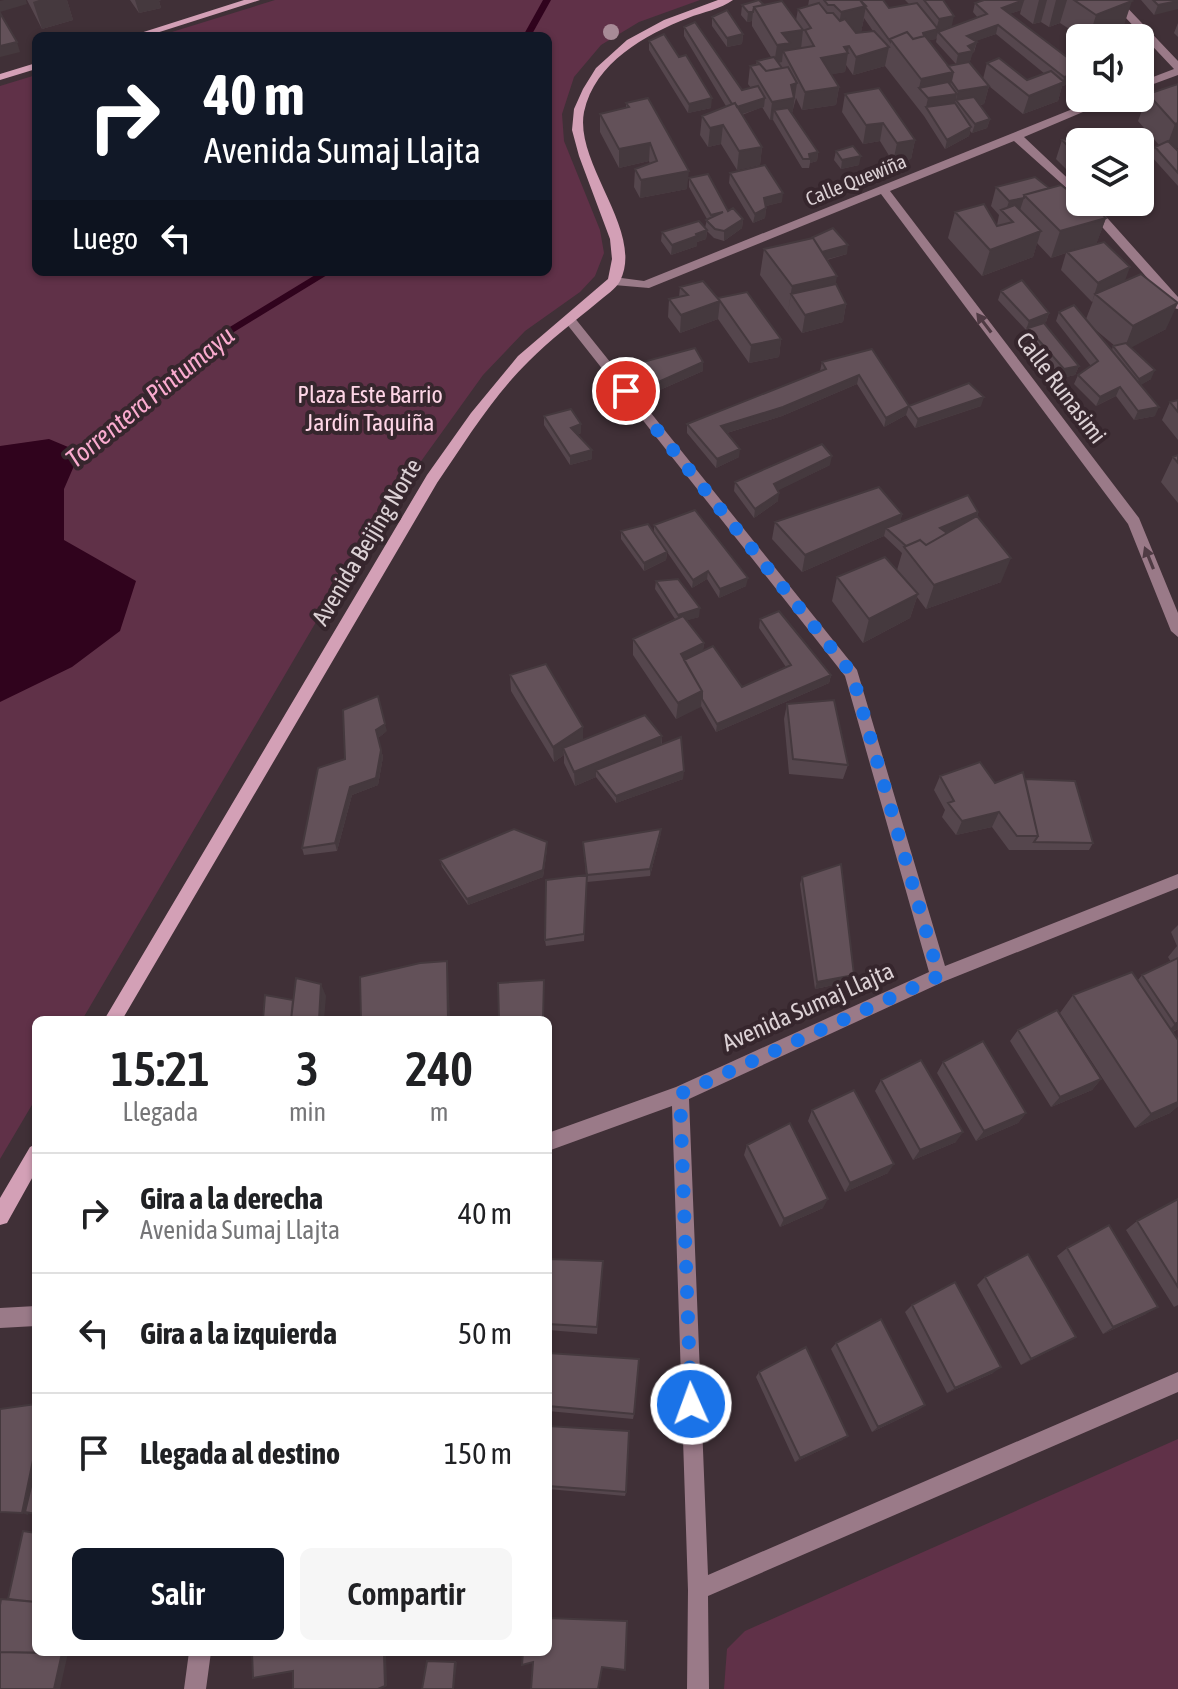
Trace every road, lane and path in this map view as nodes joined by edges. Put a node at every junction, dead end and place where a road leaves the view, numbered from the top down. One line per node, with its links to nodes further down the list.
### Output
1 (255, 0): 4 (street)
2 (728, 0): 14 (street)
3 (1114, 0): 6 (street)
4 (149, 32)
5 (32, 67): 7 (street)
6 (1178, 69): 8 (street)
7 (0, 77)
8 (1154, 80)
9 (1075, 112): 10 (street, Calle Quewiña)
10 (1016, 136): 11 (street); 12 (street, Calle Quewiña)
11 (1066, 183)
12 (882, 188): 14 (street, Calle Quewiña); 17 (street, Calle Runasimi, one-way to 12)
13 (1099, 216): 15 (street)
14 (614, 281): 16 (street, Avenida Beijing Norte)
15 (1178, 305)
16 (570, 320): 19 (street); 20 (street, Avenida Beijing Norte)
17 (1178, 631)
18 (1178, 881): 19 (street, Avenida Sumaj Llajta)
19 (939, 976): 21 (street, Avenida Sumaj Llajta)
20 (115, 1016)
21 (680, 1094): 22 (street, Avenida Sumaj Llajta); 28 (street)
22 (552, 1141)
23 (32, 1160): 24 (street)
24 (0, 1216)
25 (32, 1316): 26 (street)
26 (0, 1318)
27 (1178, 1382): 28 (street)
28 (698, 1590): 31 (street)
29 (199, 1656): 30 (street)
30 (195, 1689)
31 (698, 1689)

